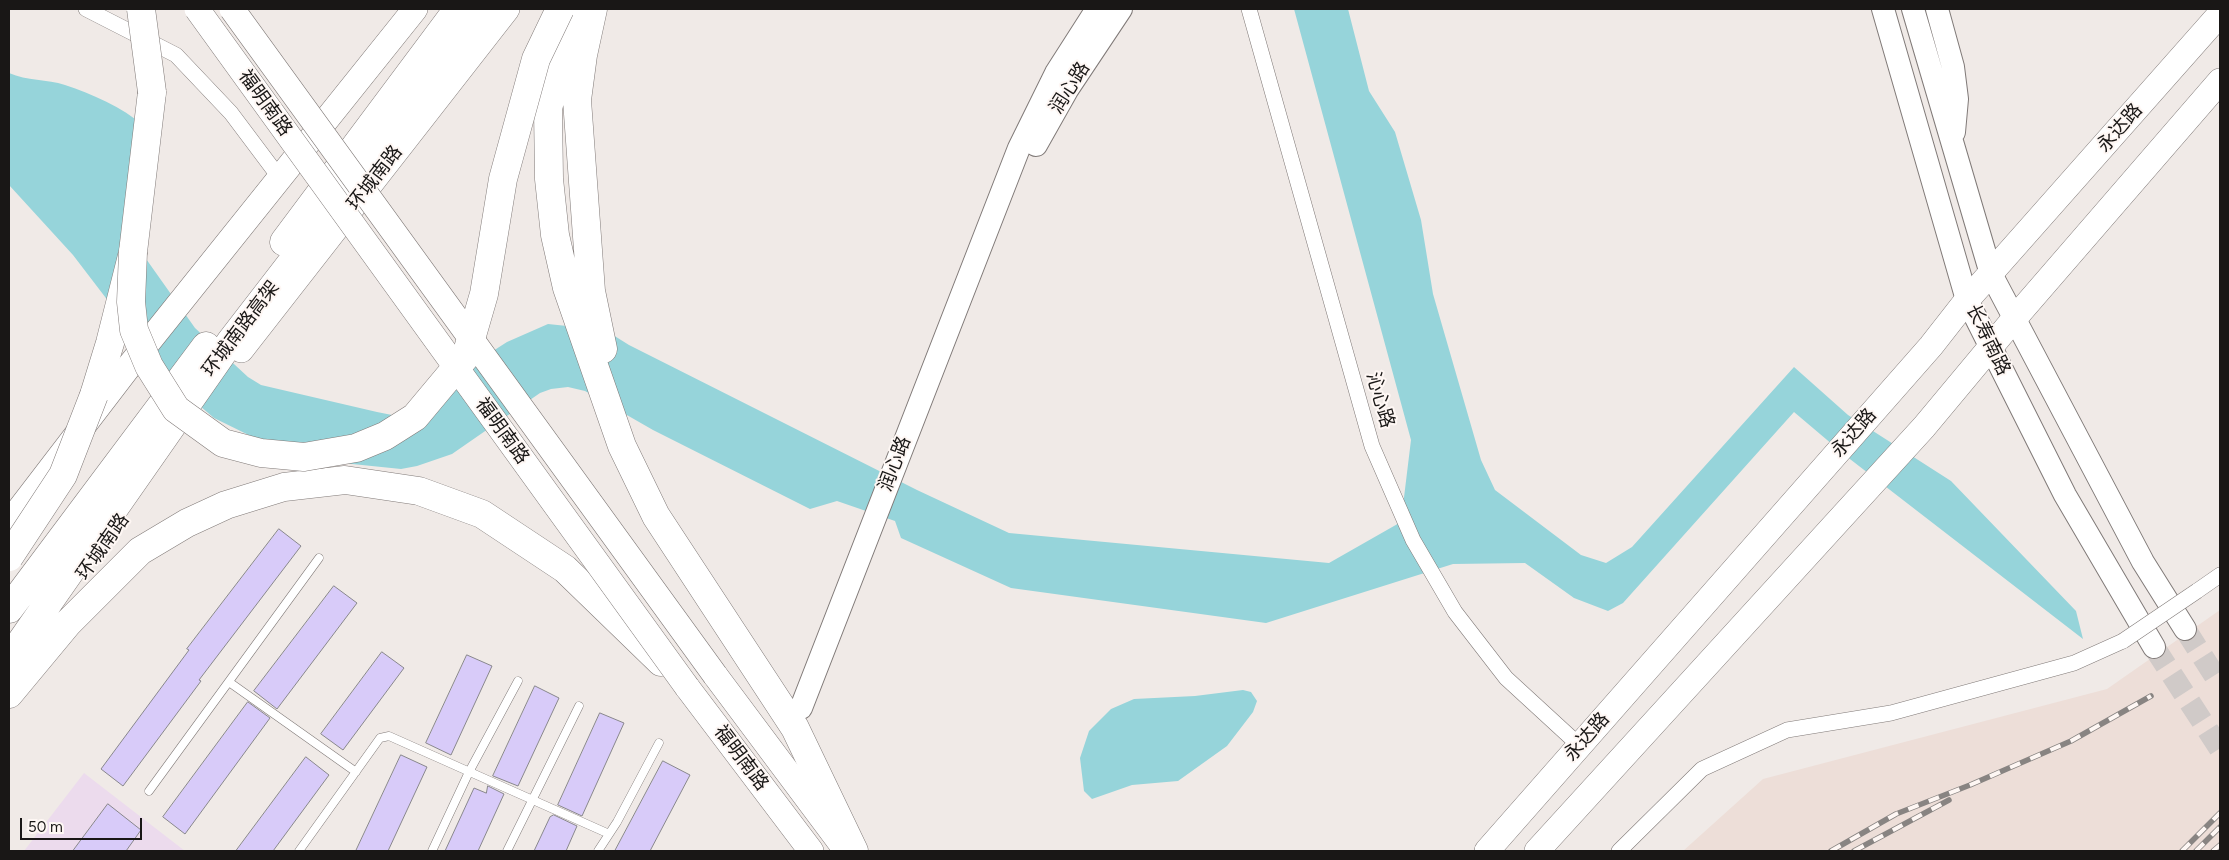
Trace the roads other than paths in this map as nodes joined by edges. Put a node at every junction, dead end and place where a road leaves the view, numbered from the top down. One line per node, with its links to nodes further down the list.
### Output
1 (86, 9): 23 (street)
2 (141, 9): 25 (highway, bridge)
3 (197, 9): 42 (main road, 福明南路, bridge)
4 (232, 9): 58 (main road, 福明南路, bridge)
5 (415, 9): 23 (main road)
6 (458, 9): 35 (highway, 环城南路高架, bridge)
7 (487, 9): 38 (highway, 环城南路高架, bridge)
8 (507, 9): 40 (main road, 环城南路)
9 (560, 9): 25 (highway, bridge)
10 (572, 9): 30 (highway)
11 (593, 9): 30 (highway)
12 (1097, 9): 24 (main road, 润心路)
13 (1122, 9): 24 (main road, 润心路)
14 (1249, 9): 47 (street, 沁心路)
15 (1870, 9): 20 (main road)
16 (1883, 9): 20 (main road, 长寿南路)
17 (1913, 9): 22 (main road, 长寿南路)
18 (1937, 9): 22 (main road)
19 (2220, 14): 26 (main road, 永达路)
20 (1896, 54): 27 (main road, 长寿南路)
21 (2220, 81): 28 (main road)
22 (1953, 146): 26 (main road, 长寿南路)
23 (279, 177): 31 (main road)
24 (991, 222): 45 (main road, 润心路)
25 (133, 252): 32 (highway, bridge)
26 (1991, 274): 27 (main road, 永达路); 28 (main road, 长寿南路)
27 (1967, 300): 29 (main road, 长寿南路); 47 (main road, 永达路)
28 (2014, 319): 29 (main road); 36 (main road, 长寿南路)
29 (1991, 347): 37 (main road, 长寿南路); 61 (main road)
30 (622, 446): 59 (highway)
31 (9, 523)
32 (9, 557)
33 (319, 558): 41 (lane)
34 (2220, 575): 62 (street, bridge)
35 (9, 609)
36 (2185, 629)
37 (2154, 647)
38 (9, 659)
39 (518, 680): 49 (lane)
40 (9, 682)
41 (229, 682): 48 (lane); 50 (lane)
42 (687, 687): 43 (highway, bridge); 57 (main road, 福明南路)
43 (9, 694)
44 (579, 706): 51 (lane)
45 (801, 708)
46 (660, 743): 52 (lane)
47 (1580, 746): 60 (main road, 永达路)
48 (356, 772): 49 (lane); 53 (lane)
49 (469, 772): 51 (lane); 54 (lane)
50 (149, 791)
51 (533, 800): 52 (lane); 55 (lane)
52 (608, 833): 56 (lane)
53 (300, 851)
54 (432, 851)
55 (507, 851)
56 (598, 851)
57 (811, 851)
58 (846, 851)
59 (854, 851)
60 (1487, 851)
61 (1537, 851)
62 (1619, 851)

